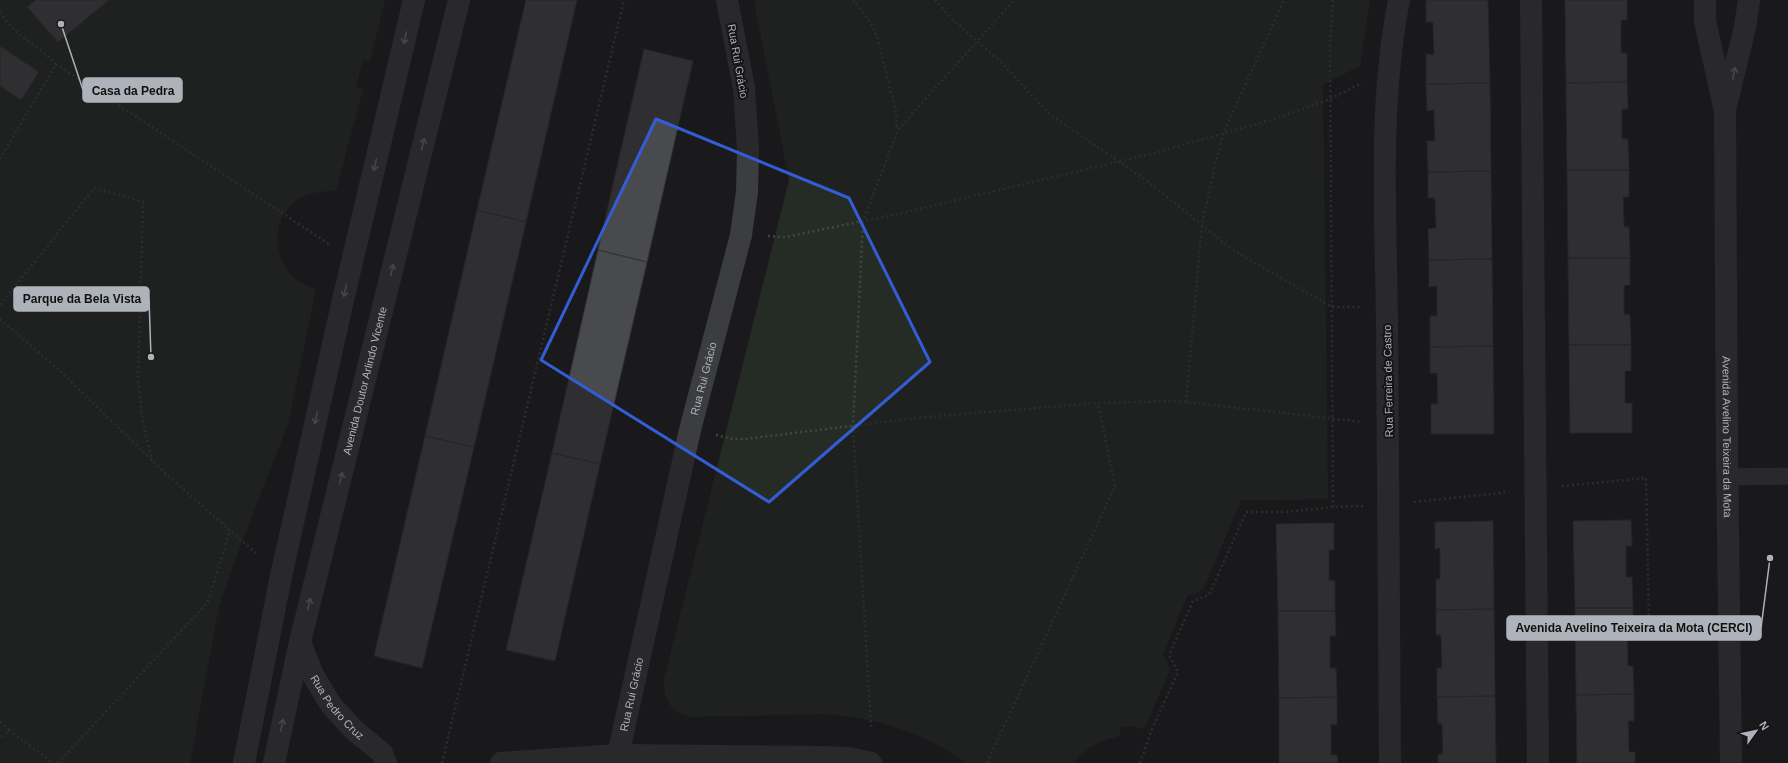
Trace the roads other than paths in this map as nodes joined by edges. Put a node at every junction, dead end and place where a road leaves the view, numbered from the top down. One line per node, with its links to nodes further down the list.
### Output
1 (414, 0): 13 (street, one-way to 13)
2 (459, 0): 11 (street, Avenida Doutor Arlindo Vicente, one-way to 2)
3 (727, 0): 12 (street, Rua Rui Grácio)
4 (1399, 0): 18 (street, Rua Ferreira de Castro)
5 (1531, 0): 19 (street)
6 (1705, 0): 8 (street, Avenida Avelino Teixeira da Mota)
7 (1749, 0): 8 (street, Avenida Avelino Teixeira da Mota, one-way to 7)
8 (1725, 111): 10 (street, Avenida Avelino Teixeira da Mota)
9 (1788, 476): 10 (lane)
10 (1728, 478): 20 (street, Avenida Avelino Teixeira da Mota)
11 (300, 642): 14 (street, Avenida Doutor Arlindo Vicente, one-way to 11); 15 (street, Rua Pedro Cruz)
12 (618, 755): 16 (street); 17 (street)
13 (244, 763)
14 (274, 763)
15 (386, 763)
16 (501, 763)
17 (871, 763)
18 (1390, 763)
19 (1538, 763)
20 (1731, 763)

